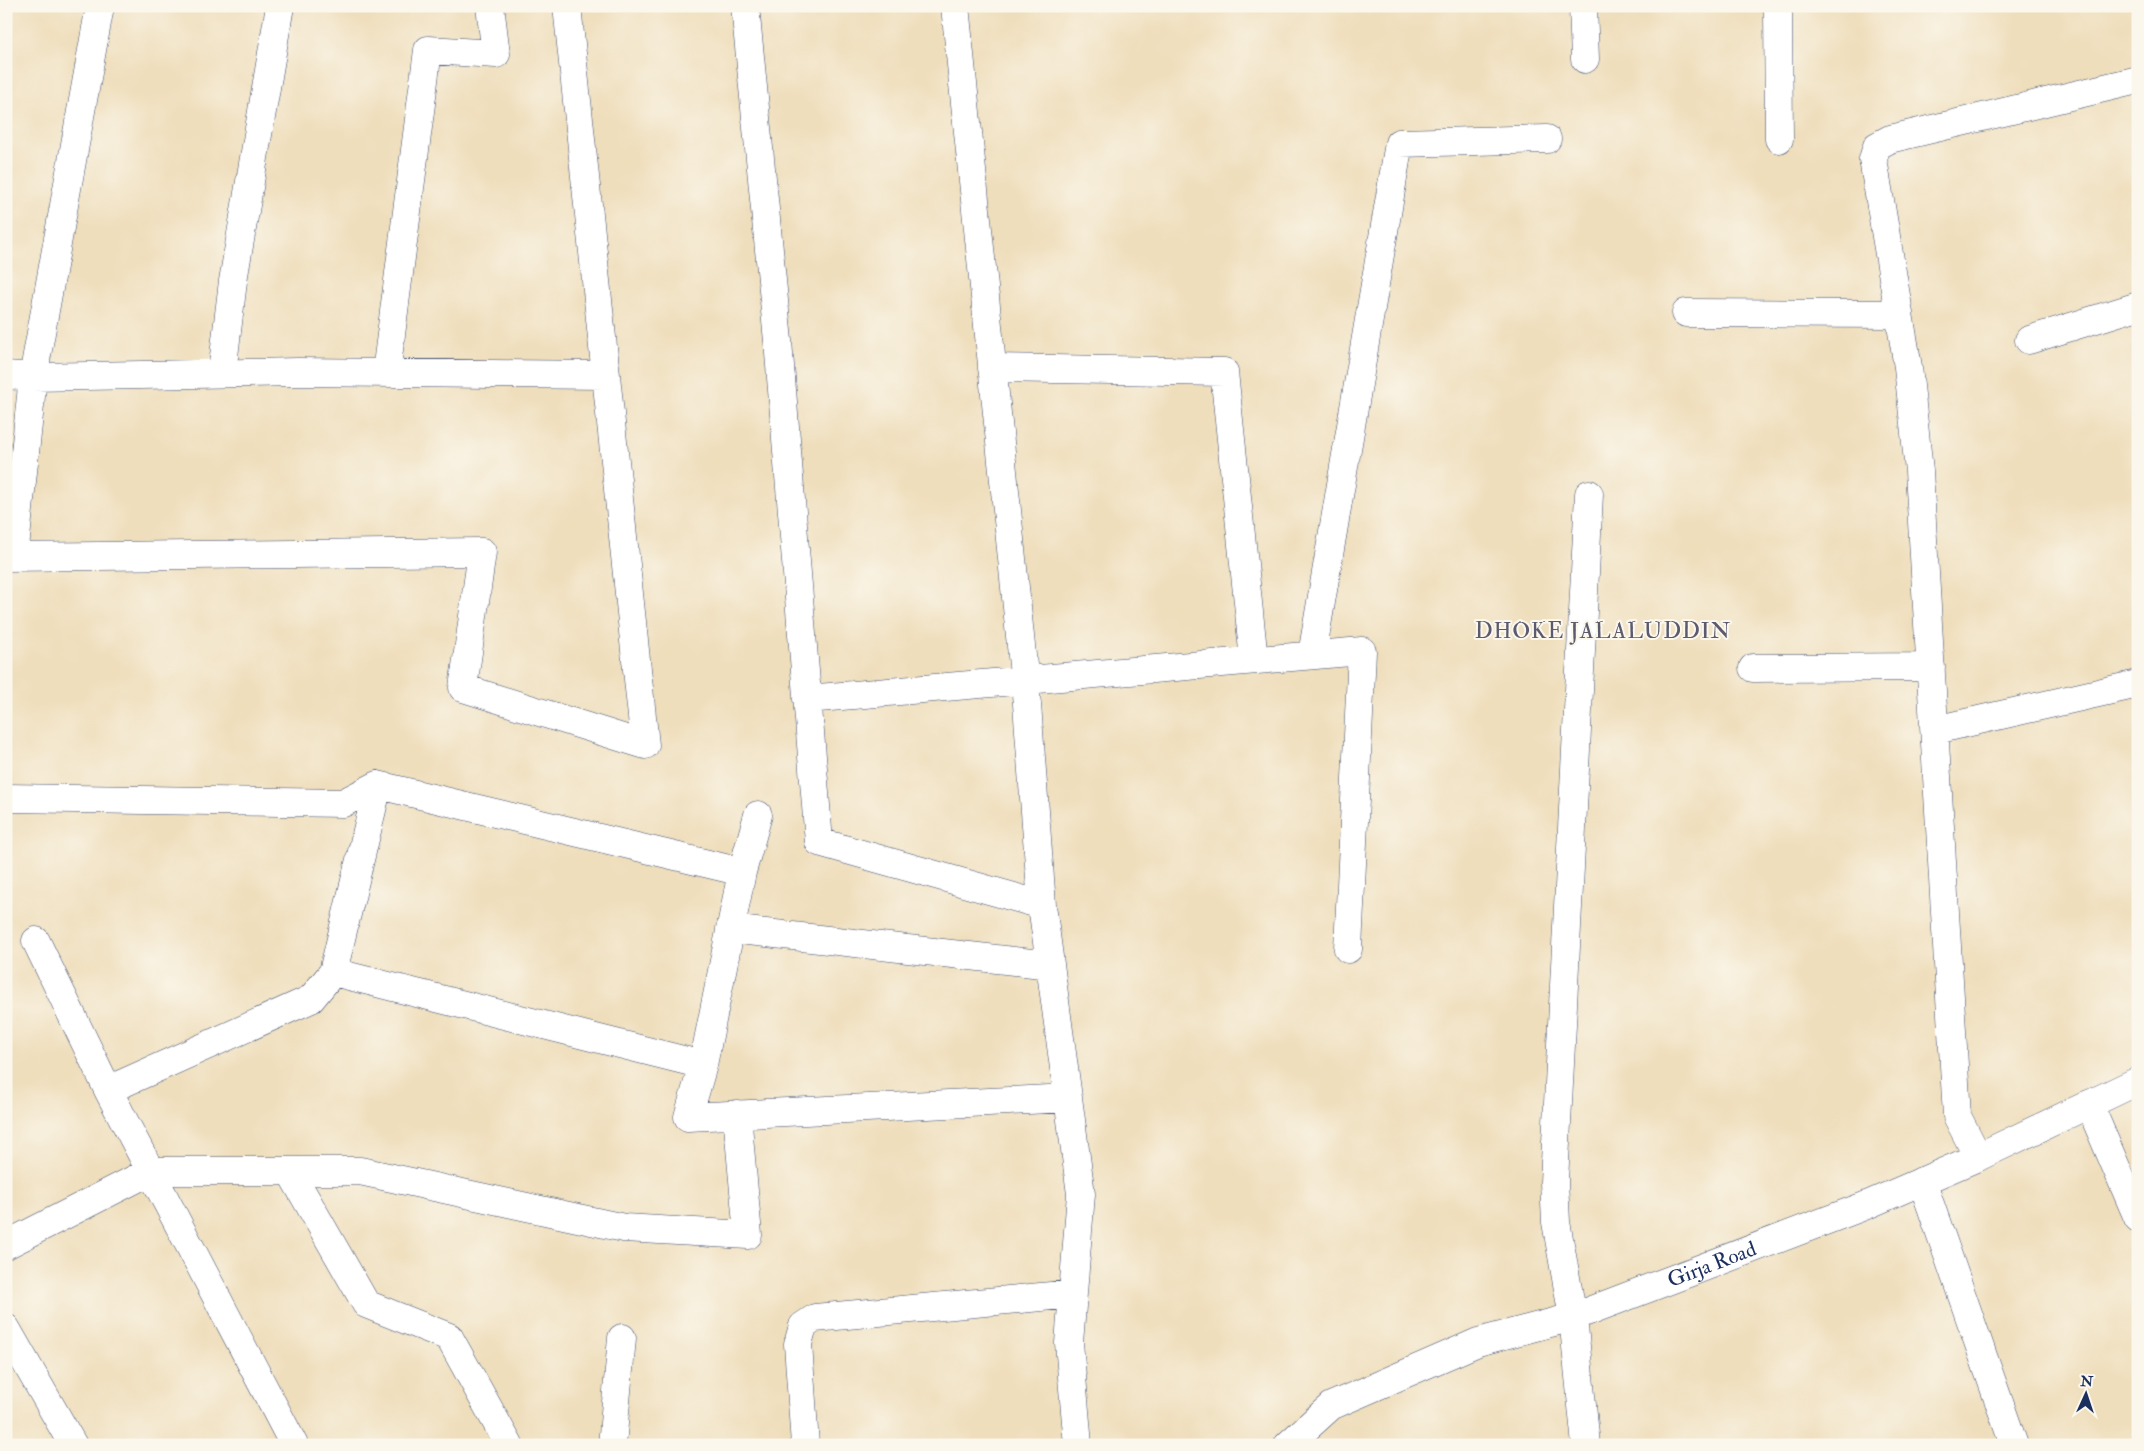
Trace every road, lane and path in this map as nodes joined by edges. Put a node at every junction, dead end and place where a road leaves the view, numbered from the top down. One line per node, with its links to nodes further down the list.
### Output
1 (100, 6): 22 (street)
2 (280, 6): 18 (street)
3 (490, 6): 19 (street)
4 (567, 6): 21 (street)
5 (745, 6): 31 (street)
6 (954, 6): 17 (street)
7 (1583, 6): 9 (street)
8 (1778, 6): 12 (street)
9 (1585, 58)
10 (2138, 80): 15 (street)
11 (1547, 139): 25 (street)
12 (1779, 139)
13 (2138, 306): 16 (street)
14 (1686, 313): 15 (street)
15 (1899, 314): 27 (street)
16 (2030, 340)
17 (992, 368): 26 (street); 29 (street)
18 (222, 373): 19 (street); 22 (street)
19 (386, 373): 21 (street)
20 (6, 375): 22 (street)
21 (605, 375): 24 (street)
22 (33, 377): 24 (street)
23 (1589, 494): 56 (street)
24 (10, 557)
25 (1312, 655): 26 (street); 40 (street)
26 (1254, 660): 29 (street)
27 (1931, 667): 28 (street); 32 (street)
28 (1753, 668)
29 (1025, 680): 31 (street); 37 (street)
30 (2138, 684): 32 (street)
31 (807, 699): 37 (street)
32 (1935, 730): 49 (street)
33 (378, 785): 34 (street); 36 (street); 42 (street)
34 (6, 798)
35 (758, 815): 36 (street)
36 (742, 872): 38 (street)
37 (1042, 905): 41 (street)
38 (730, 929): 41 (street); 43 (street)
39 (36, 941): 45 (street)
40 (1348, 949)
41 (1050, 965): 46 (street)
42 (333, 972): 43 (street); 45 (street)
43 (703, 1065): 48 (street)
44 (2138, 1081): 47 (street, Girja Road)
45 (108, 1090): 50 (street)
46 (1068, 1098): 48 (street); 55 (street)
47 (2089, 1104): 49 (street, Girja Road); 53 (street)
48 (737, 1114): 51 (street)
49 (1978, 1157): 52 (street, Girja Road)
50 (151, 1171): 51 (street); 54 (street); 60 (street)
51 (290, 1171): 61 (street)
52 (1922, 1181): 56 (street, Girja Road); 67 (street)
53 (2138, 1218)
54 (6, 1244)
55 (1073, 1294): 63 (street); 64 (street)
56 (1573, 1317): 65 (street, Girja Road); 66 (street)
57 (6, 1328): 59 (street)
58 (622, 1338): 62 (street)
59 (73, 1445)
60 (294, 1445)
61 (509, 1445)
62 (612, 1445)
63 (805, 1445)
64 (1078, 1445)
65 (1288, 1445)
66 (1586, 1445)
67 (2014, 1445)

